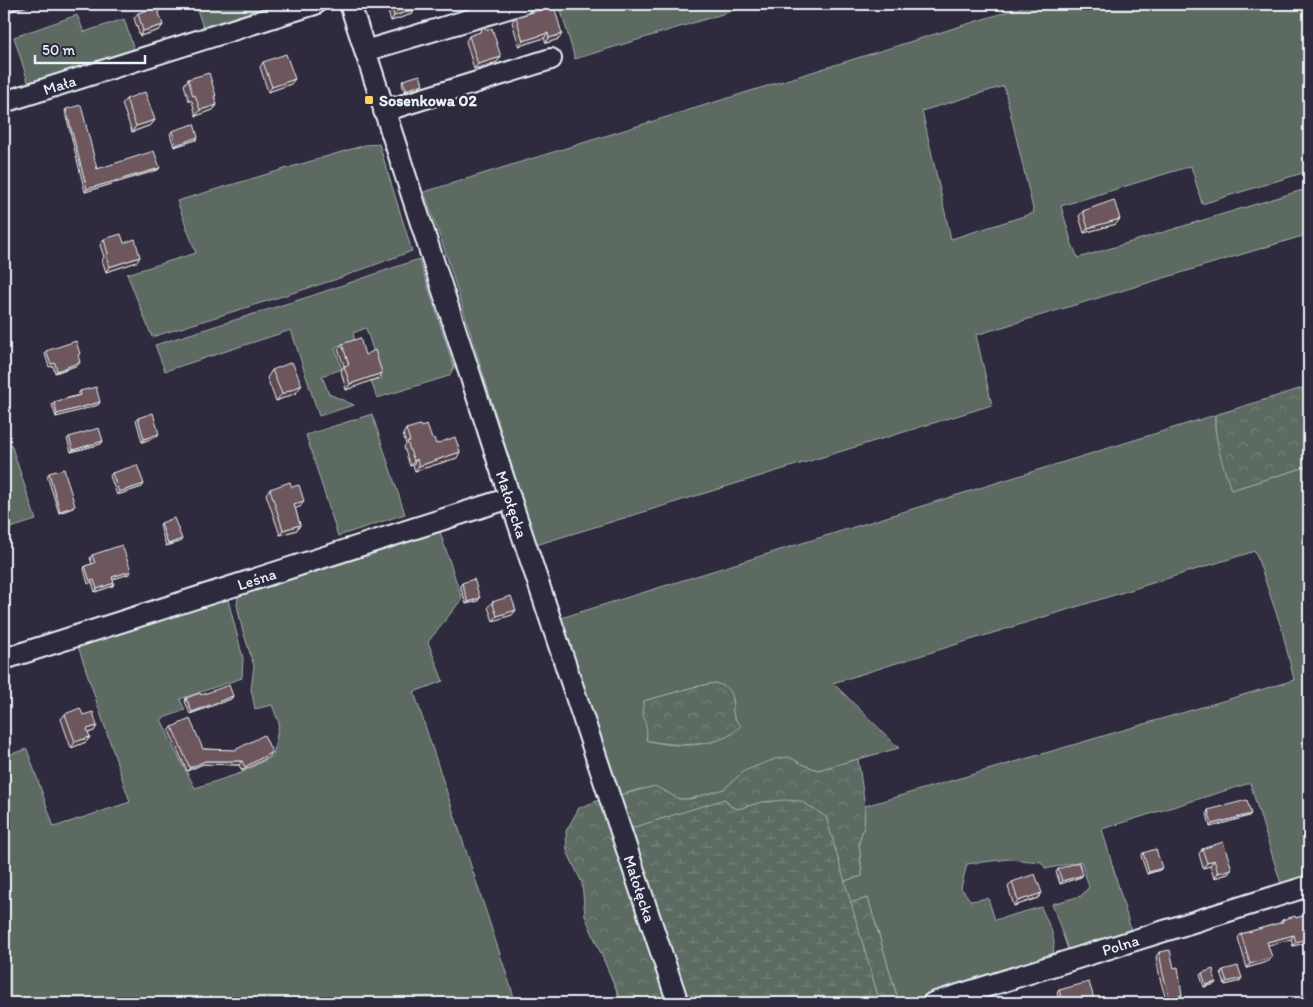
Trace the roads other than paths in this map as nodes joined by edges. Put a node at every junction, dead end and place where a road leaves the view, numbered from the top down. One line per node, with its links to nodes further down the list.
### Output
1 (315, 4): 6 (street, Mała)
2 (350, 4): 4 (street, Małołęcka)
3 (522, 4): 4 (street)
4 (365, 51): 7 (street, Małołęcka)
5 (551, 59): 7 (street)
6 (4, 102)
7 (384, 111): 8 (street, Małołęcka)
8 (510, 498): 9 (street, Leśna); 11 (street, Małołęcka)
9 (4, 659)
10 (1309, 886): 12 (street, Polna)
11 (678, 1003)
12 (933, 1003)

